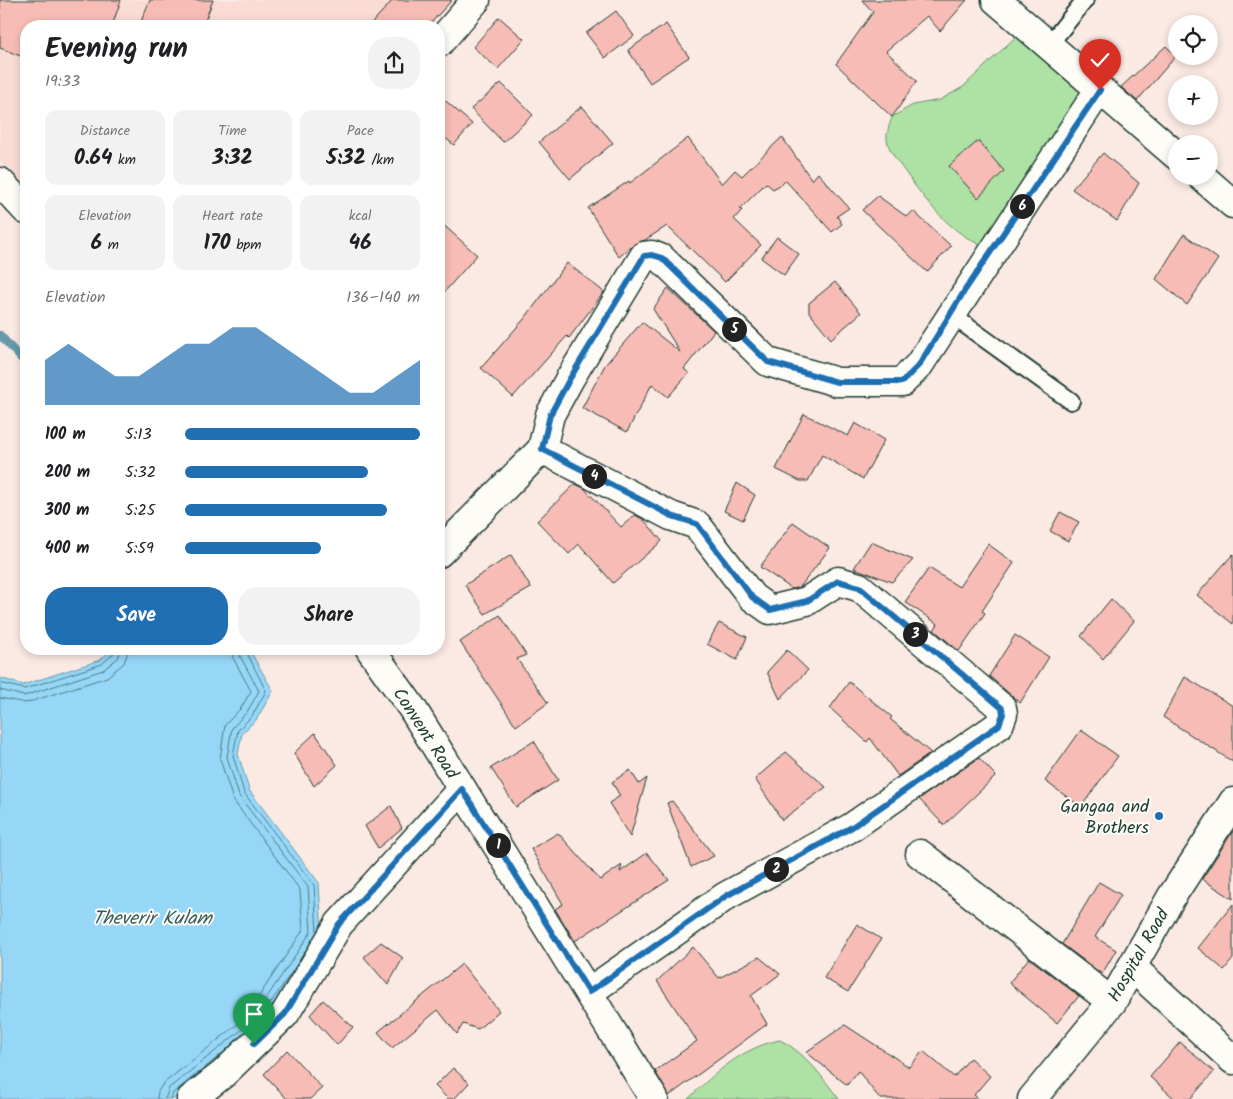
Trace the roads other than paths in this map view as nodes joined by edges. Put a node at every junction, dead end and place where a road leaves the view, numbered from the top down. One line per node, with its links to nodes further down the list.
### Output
1 (476, 0): 4 (street)
2 (996, 0): 5 (street)
3 (1085, 0): 5 (lane)
4 (445, 36)
5 (1048, 46): 6 (street)
6 (1100, 90): 7 (street); 12 (street)
7 (1168, 149)
8 (0, 182): 10 (street)
9 (1211, 185): 11 (street)
10 (20, 204)
11 (1233, 204)
12 (950, 314): 13 (lane); 14 (street)
13 (1071, 401)
14 (542, 449): 15 (street); 21 (street)
15 (445, 547)
16 (374, 655): 17 (street, Convent Road)
17 (462, 789): 21 (street, Convent Road); 24 (street)
18 (1233, 802): 20 (street, Hospital Road)
19 (920, 854): 22 (street)
20 (1132, 967): 22 (street, Hospital Road); 23 (street)
21 (589, 992): 25 (street, Convent Road)
22 (1112, 1002): 26 (street, Hospital Road)
23 (1233, 1060)
24 (191, 1099)
25 (654, 1099)
26 (1032, 1099)

